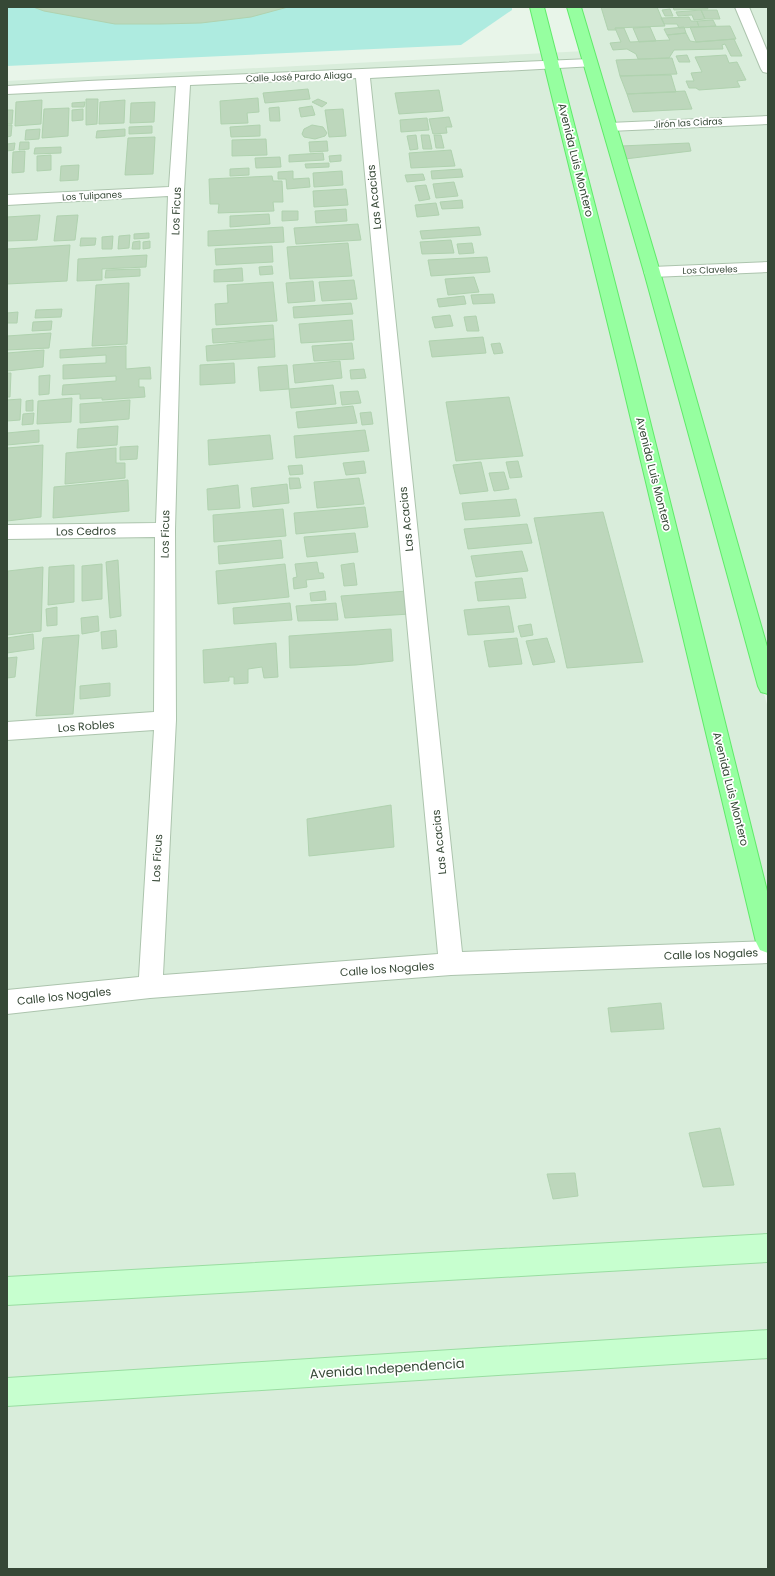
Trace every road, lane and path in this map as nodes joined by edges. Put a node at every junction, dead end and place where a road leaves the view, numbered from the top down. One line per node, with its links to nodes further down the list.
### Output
1 (537, 7): 5 (main road, Avenida Luis Montero)
2 (574, 7): 4 (main road)
3 (742, 7): 6 (street)
4 (590, 63): 5 (street, Calle José Pardo Aliaga); 11 (main road)
5 (552, 64): 7 (street, Calle José Pardo Aliaga); 21 (main road, Avenida Luis Montero)
6 (768, 69)
7 (362, 74): 8 (street, Calle José Pardo Aliaga); 23 (street, Las Acacias)
8 (183, 82): 9 (street, Calle José Pardo Aliaga); 12 (street, Los Ficus)
9 (7, 90)
10 (768, 120): 11 (street, Jirón las Cidras)
11 (609, 127): 15 (main road)
12 (176, 191): 13 (street, Los Tulipanes); 16 (street, Los Ficus)
13 (7, 200)
14 (768, 267): 15 (street, Los Claveles)
15 (652, 272): 18 (main road)
16 (165, 530): 17 (street, Los Cedros); 19 (street, Los Ficus)
17 (7, 532)
18 (768, 686)
19 (165, 720): 20 (street, Los Robles); 24 (street, Los Ficus)
20 (7, 732)
21 (768, 942)
22 (768, 952): 23 (street, Calle los Nogales)
23 (451, 964): 24 (street, Calle los Nogales)
24 (150, 987): 25 (street, Calle los Nogales)
25 (7, 1002)
26 (768, 1248): 27 (main road)
27 (7, 1291)
28 (768, 1344): 29 (main road, Avenida Independencia)
29 (7, 1392)

